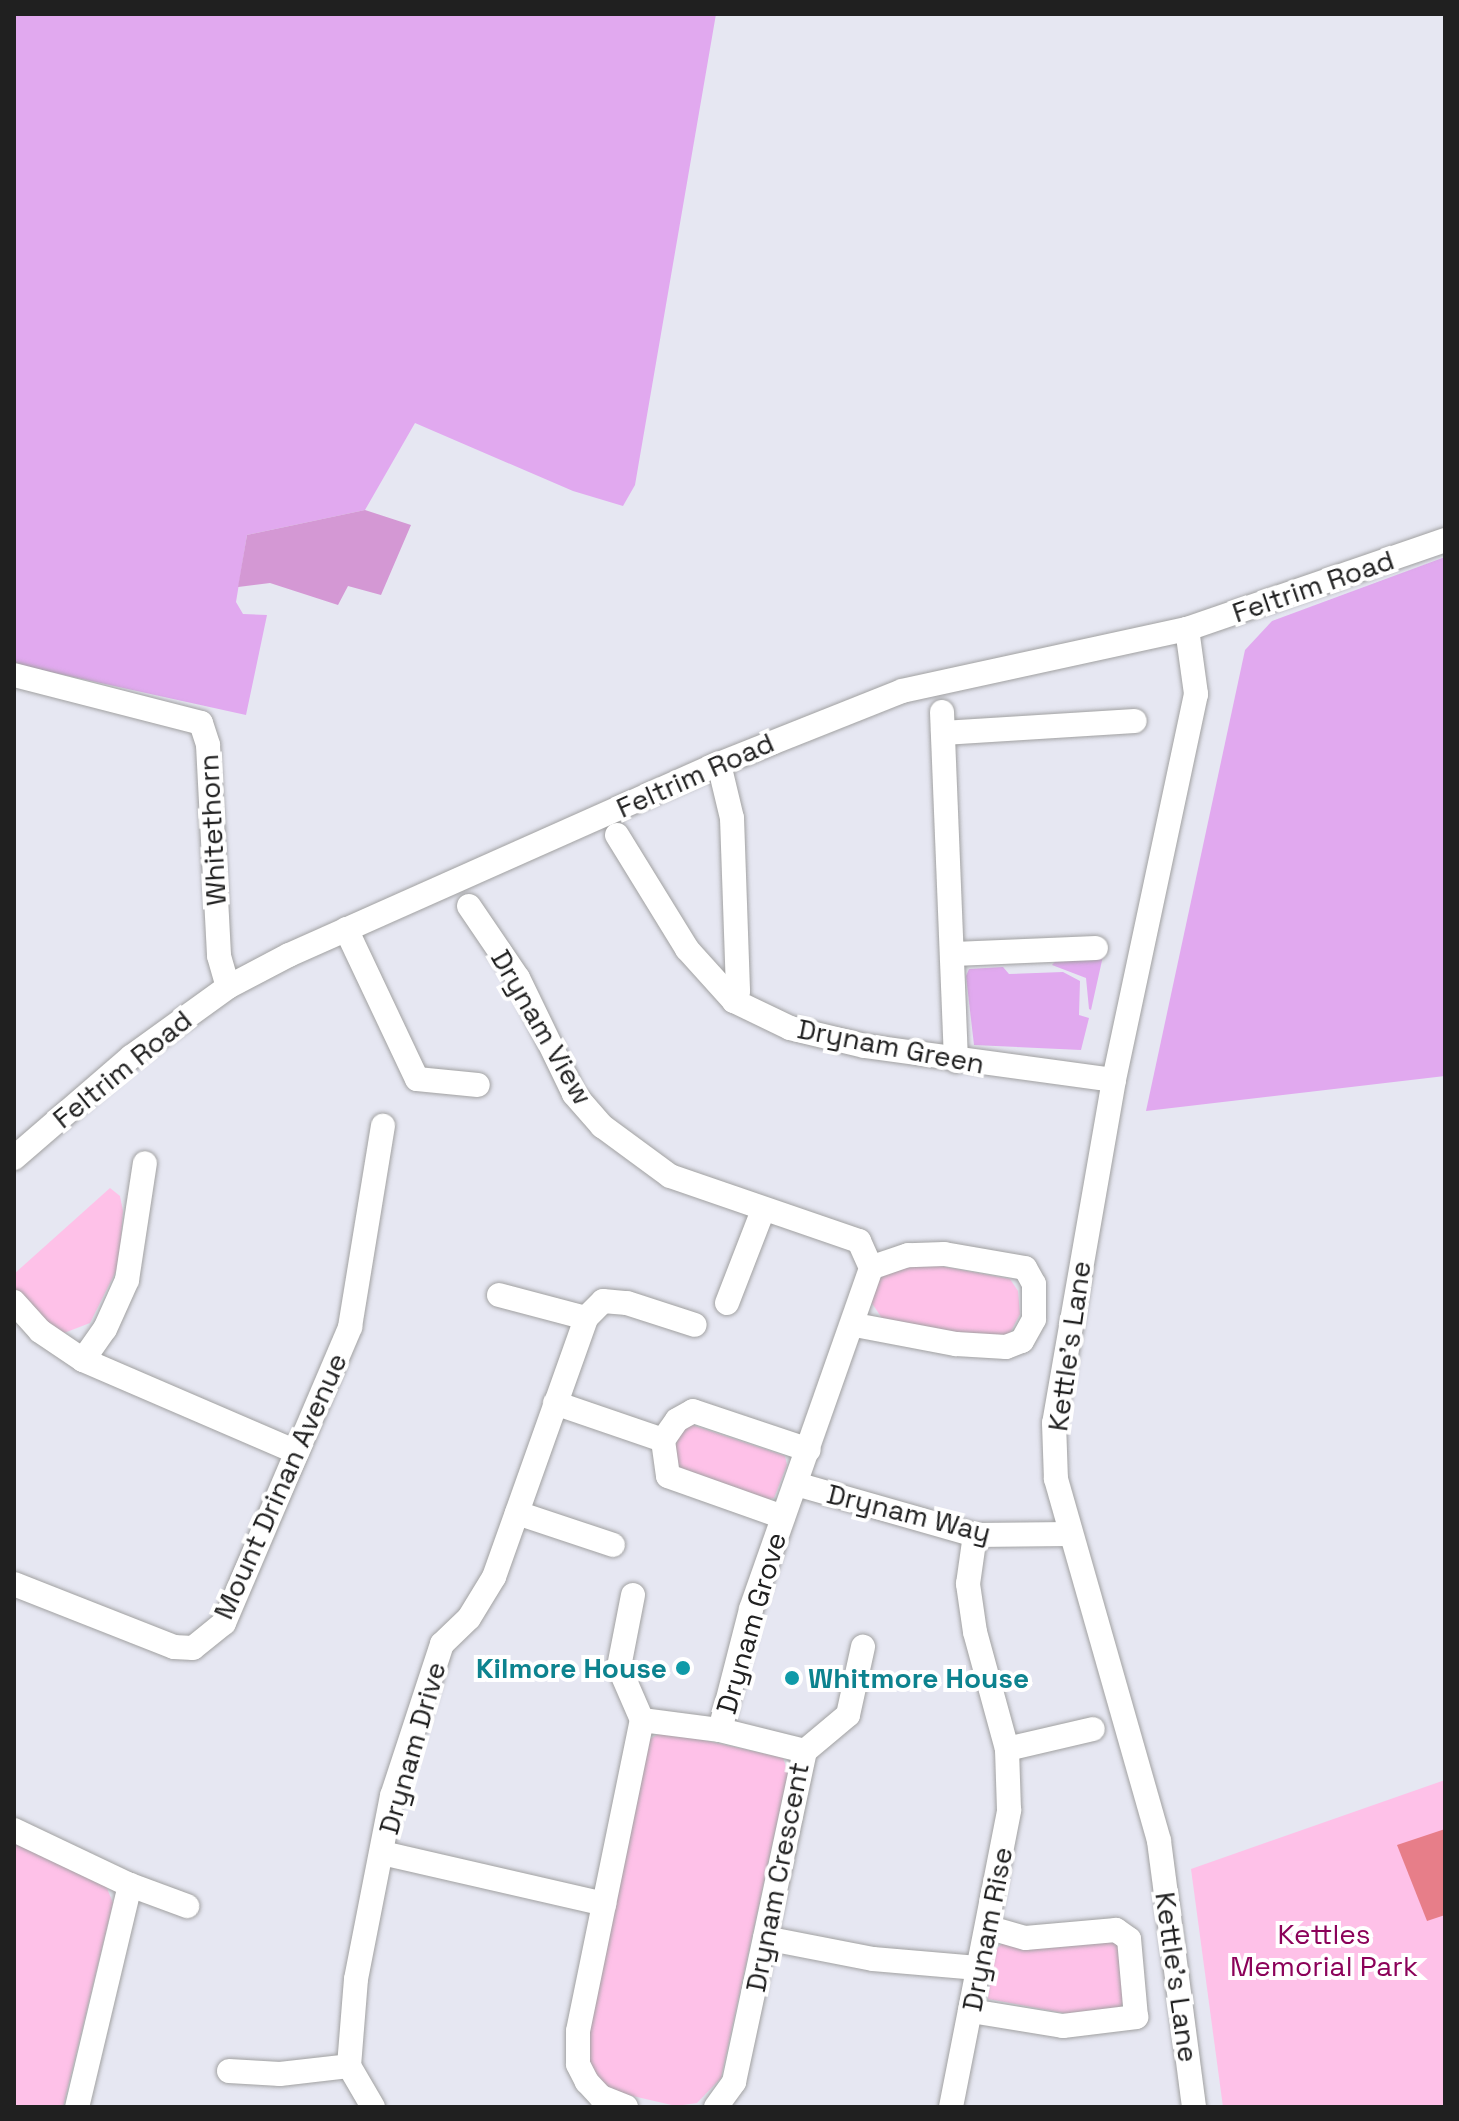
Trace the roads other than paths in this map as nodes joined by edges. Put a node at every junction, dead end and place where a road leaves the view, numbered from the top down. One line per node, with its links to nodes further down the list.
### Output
1 (1445, 540): 2 (street, Feltrim Road)
2 (1187, 629): 5 (street, Feltrim Road); 14 (street, Kettle's Lane)
3 (14, 675): 11 (street, Whitethorn)
4 (1135, 721): 10 (street)
5 (719, 764): 8 (street, Feltrim Road); 12 (street)
6 (617, 835): 12 (street, Drynam Green)
7 (469, 906): 19 (street, Drynam View)
8 (346, 929): 11 (street, Feltrim Road); 15 (street)
9 (1096, 948): 10 (street)
10 (954, 954): 13 (street)
11 (228, 987): 17 (street, Feltrim Road)
12 (734, 1001): 13 (street, Drynam Green)
13 (956, 1061): 14 (street, Drynam Green)
14 (1114, 1080): 35 (street, Kettle's Lane)
15 (478, 1085)
16 (383, 1126): 31 (street, Mount Drinan Avenue)
17 (14, 1158)
18 (145, 1163): 27 (street)
19 (763, 1210): 20 (street, Drynam View); 23 (street)
20 (871, 1268): 26 (street, Drynam Grove); 26 (street)
21 (499, 1295): 24 (street)
22 (14, 1302): 27 (street)
23 (727, 1303)
24 (586, 1318): 25 (street); 28 (street, Drynam Drive)
25 (695, 1325)
26 (855, 1325): 30 (street, Drynam Grove)
27 (83, 1360): 31 (street)
28 (555, 1403): 29 (street); 33 (street, Drynam Drive)
29 (663, 1440): 30 (street); 34 (street, Drynam Grove)
30 (809, 1450): 32 (street, Drynam Grove)
31 (297, 1452): 38 (street, Mount Drinan Avenue)
32 (796, 1484): 34 (street, Drynam Grove); 36 (street, Drynam Way)
33 (517, 1513): 37 (street); 47 (street, Drynam Drive)
34 (783, 1517): 43 (street, Drynam Grove)
35 (1070, 1534): 36 (street, Drynam Way); 62 (street, Kettle's Lane)
36 (975, 1535): 44 (street, Drynam Rise)
37 (613, 1545)
38 (14, 1584)
39 (633, 1595): 41 (street)
40 (863, 1647): 45 (street)
41 (642, 1720): 43 (street, Drynam Crescent); 49 (street)
42 (1093, 1729): 44 (street)
43 (720, 1730): 45 (street, Drynam Crescent)
44 (1007, 1749): 51 (street, Drynam Rise)
45 (805, 1751): 52 (street, Drynam Crescent)
46 (14, 1830): 48 (street)
47 (382, 1853): 49 (street); 55 (street, Drynam Drive)
48 (130, 1885): 50 (street); 57 (street)
49 (604, 1904): 59 (street)
50 (187, 1906)
51 (989, 1928): 53 (street, Drynam Rise); 54 (street)
52 (765, 1938): 53 (street); 60 (street, Drynam Crescent)
53 (978, 1968): 54 (street, Drynam Rise)
54 (971, 2011): 61 (street, Drynam Rise)
55 (349, 2066): 56 (street); 58 (street)
56 (229, 2071)
57 (77, 2107)
58 (373, 2107)
59 (626, 2107)
60 (716, 2107)
61 (951, 2107)
62 (1194, 2107)

